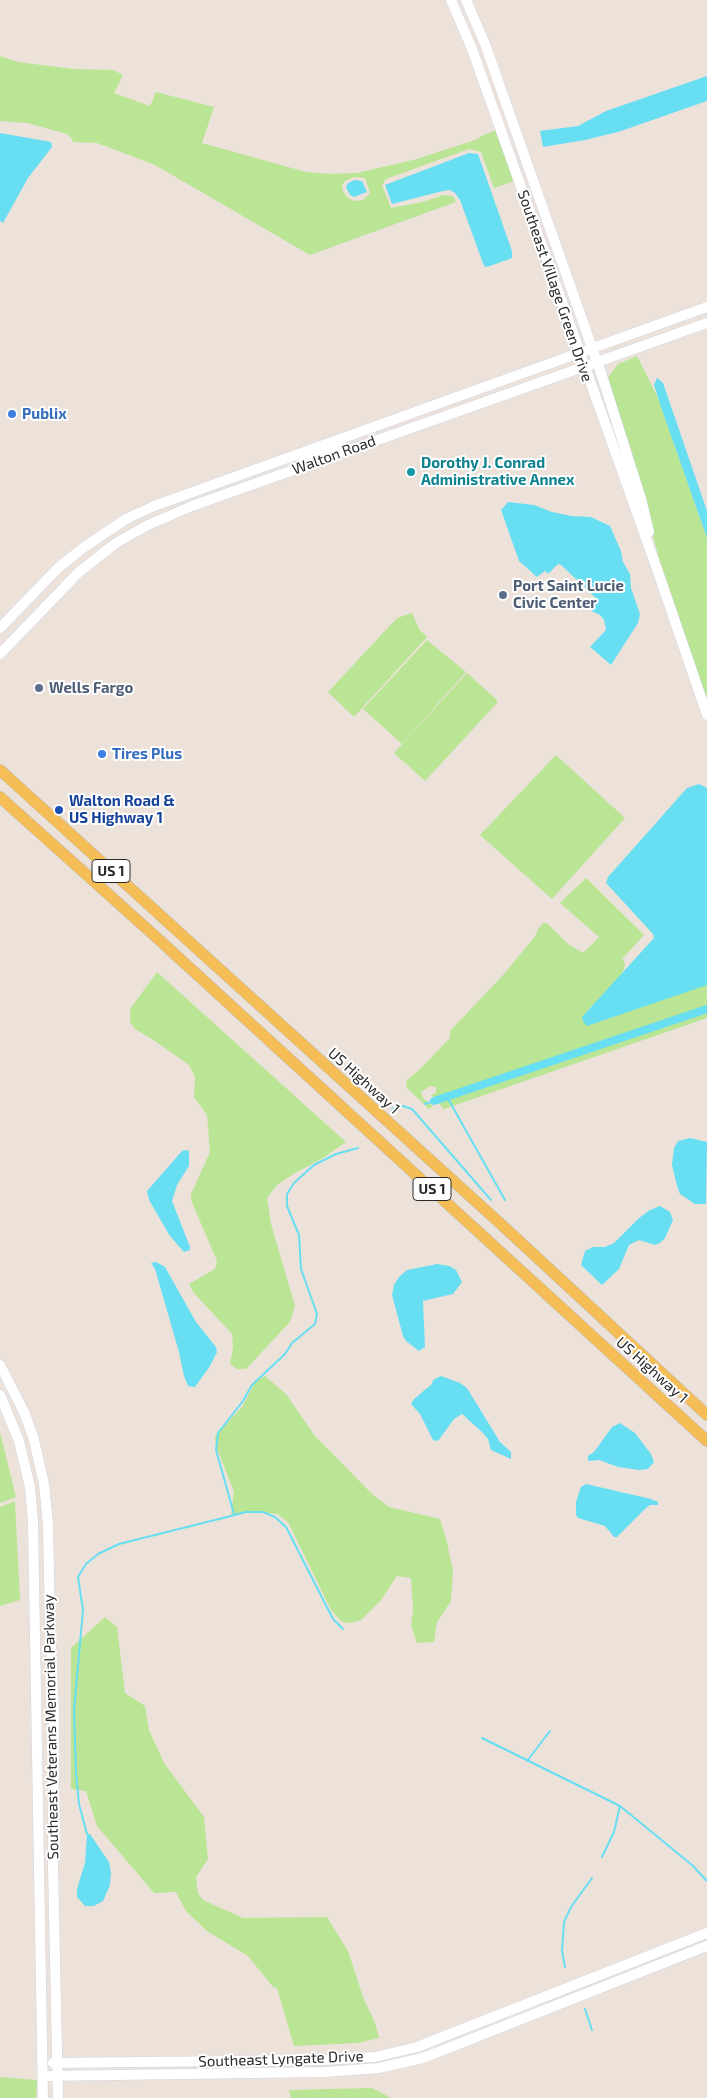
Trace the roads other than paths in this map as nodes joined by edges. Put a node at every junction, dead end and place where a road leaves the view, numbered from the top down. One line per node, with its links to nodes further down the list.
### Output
1 (451, 0): 6 (main road, Southeast Village Green Drive)
2 (466, 0): 5 (main road, Southeast Village Green Drive)
3 (707, 307): 5 (main road, Walton Road)
4 (707, 323): 7 (main road, Walton Road)
5 (593, 348): 6 (main road, Walton Road); 7 (main road, Southeast Village Green Drive)
6 (579, 353): 8 (main road, Southeast Village Green Drive); 9 (main road, Walton Road)
7 (597, 361): 8 (main road, Walton Road); 13 (main road, Southeast Village Green Drive)
8 (584, 366): 11 (main road, Walton Road); 13 (main road, Southeast Village Green Drive)
9 (432, 406): 10 (main road, Walton Road); 11 (main road)
10 (363, 430): 12 (main road); 14 (main road, Walton Road)
11 (364, 444): 12 (main road, Walton Road)
12 (298, 468): 15 (main road, Walton Road)
13 (658, 572): 16 (main road, Southeast Village Green Drive)
14 (0, 628)
15 (0, 654)
16 (707, 715)
17 (0, 770): 20 (main road, US Highway 1 / US 1)
18 (0, 797): 19 (main road, US Highway 1 / US 1)
19 (156, 937): 20 (main road); 24 (main road, US Highway 1 / US 1)
20 (190, 943): 23 (main road, US Highway 1 / US 1)
21 (0, 1365): 28 (main road, Southeast Veterans Memorial Parkway)
22 (0, 1394): 27 (main road, Southeast Veterans Memorial Parkway)
23 (707, 1415)
24 (704, 1436)
25 (707, 1933): 28 (main road, Southeast Lyngate Drive)
26 (707, 1946): 30 (main road, Southeast Lyngate Drive)
27 (43, 2063): 28 (main road, Southeast Lyngate Drive); 29 (main road, Southeast Veterans Memorial Parkway)
28 (58, 2064): 30 (main road, Southeast Veterans Memorial Parkway)
29 (43, 2076): 30 (main road, Southeast Lyngate Drive); 31 (main road, Southeast Veterans Memorial Parkway)
30 (58, 2076): 32 (main road, Southeast Veterans Memorial Parkway)
31 (43, 2098)
32 (58, 2098)

